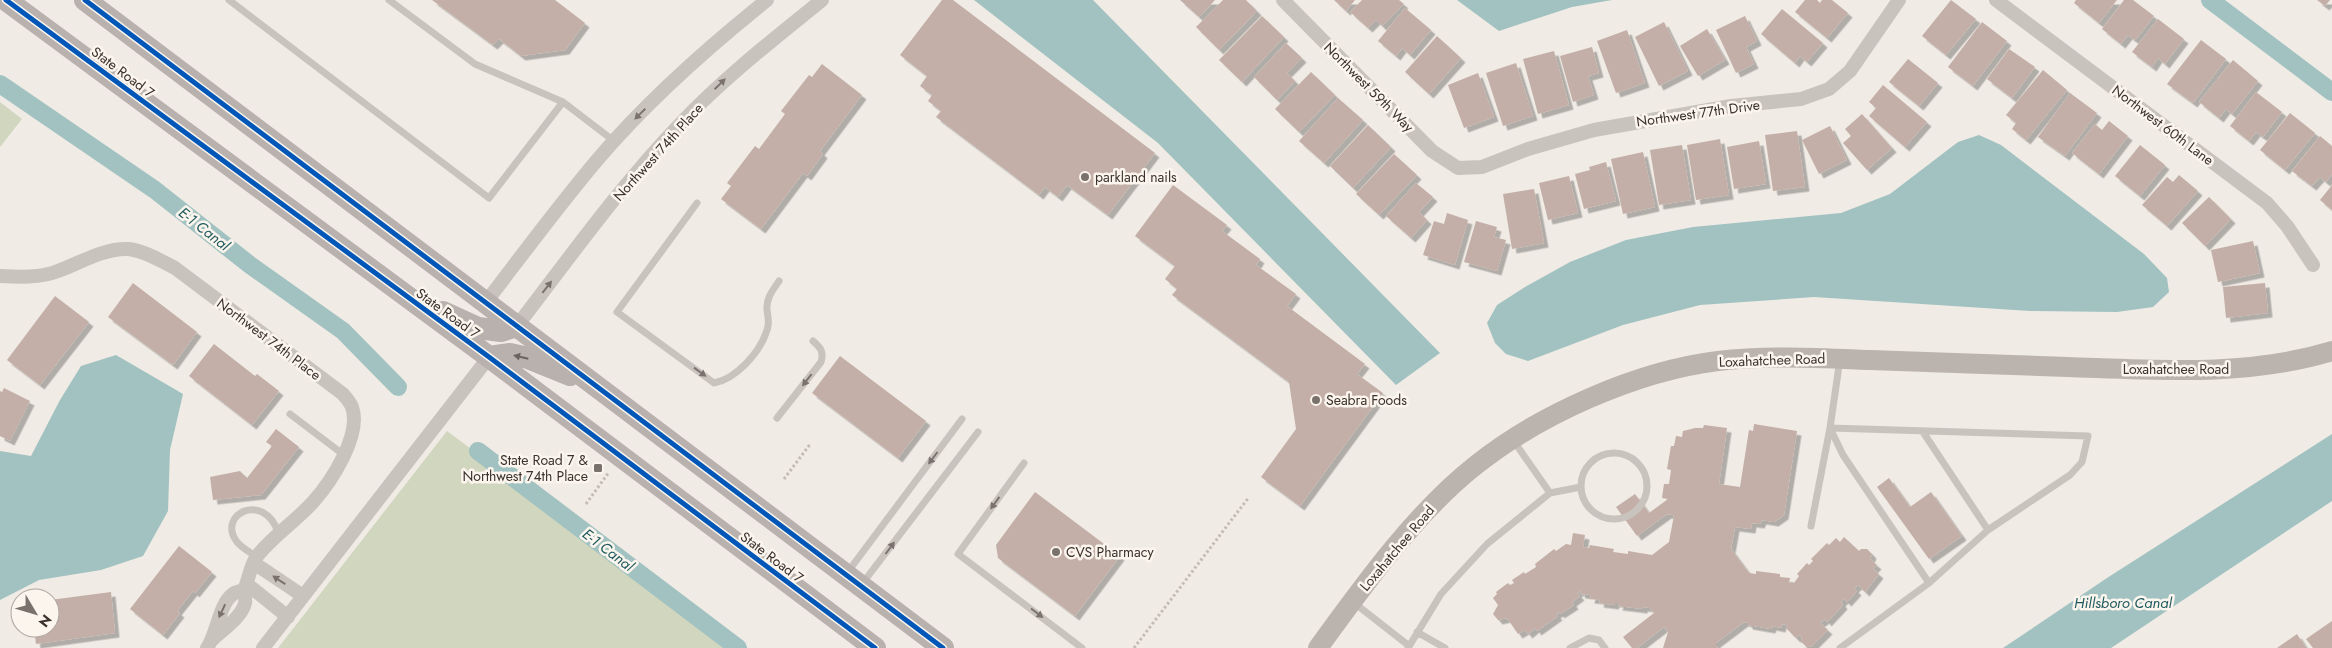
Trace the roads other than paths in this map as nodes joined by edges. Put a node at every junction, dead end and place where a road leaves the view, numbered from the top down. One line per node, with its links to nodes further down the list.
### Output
1 (6, 0): 17 (main road, State Road 7)
2 (85, 0): 18 (main road)
3 (229, 0): 10 (lane)
4 (389, 0): 10 (lane)
5 (767, 0): 11 (street, one-way to 11)
6 (822, 0): 19 (street, Northwest 74th Place, one-way to 6)
7 (1283, 0): 12 (street, Northwest 59th Way)
8 (1899, 0): 12 (street, Northwest 77th Drive)
9 (1996, 0): 14 (street, Northwest 60th Lane)
10 (563, 102): 11 (lane)
11 (614, 141): 18 (street)
12 (1458, 168)
13 (697, 203): 16 (lane, one-way to 16)
14 (2314, 265)
15 (0, 276): 32 (street, Northwest 74th Place)
16 (779, 281)
17 (403, 294): 19 (main road); 22 (main road, State Road 7)
18 (486, 302): 19 (main road)
19 (517, 326): 24 (main road)
20 (813, 341): 26 (lane, one-way to 26)
21 (2332, 351): 23 (main road, Loxahatchee Road)
22 (489, 357): 24 (main road, one-way to 22); 43 (street); 50 (main road, State Road 7)
23 (1840, 359): 28 (lane); 31 (main road, Loxahatchee Road)
24 (599, 387): 40 (main road)
25 (290, 414): 32 (lane)
26 (777, 418)
27 (962, 419): 40 (lane, one-way to 40)
28 (1830, 428): 30 (lane); 36 (lane); 41 (lane)
29 (978, 432): 40 (lane, one-way to 29)
30 (1923, 432): 37 (lane); 37 (lane)
31 (1513, 440): 35 (lane); 44 (main road, Loxahatchee Road)
32 (344, 455): 38 (street, Northwest 74th Place)
33 (1024, 463): 52 (lane, one-way to 52)
34 (1582, 487): 34 (lane); 35 (lane)
35 (1550, 493): 46 (lane)
36 (1811, 526)
37 (1988, 530): 41 (lane)
38 (278, 532): 39 (street, Northwest 74th Place); 39 (lane)
39 (255, 560): 42 (street, Northwest 74th Place); 43 (street, one-way to 39)
40 (852, 581): 51 (main road)
41 (1929, 584): 57 (lane)
42 (246, 587): 45 (street); 47 (street, Northwest 74th Place)
43 (303, 596): 45 (street)
44 (1352, 602): 48 (lane); 53 (main road, Loxahatchee Road)
45 (288, 616): 49 (street)
46 (1417, 632): 48 (lane); 54 (lane)
47 (209, 644)
48 (1408, 646)
49 (263, 648)
50 (875, 648)
51 (943, 648)
52 (1082, 648)
53 (1318, 648)
54 (1445, 648)
55 (1570, 648): 56 (lane)
56 (1605, 648)
57 (1840, 648)

